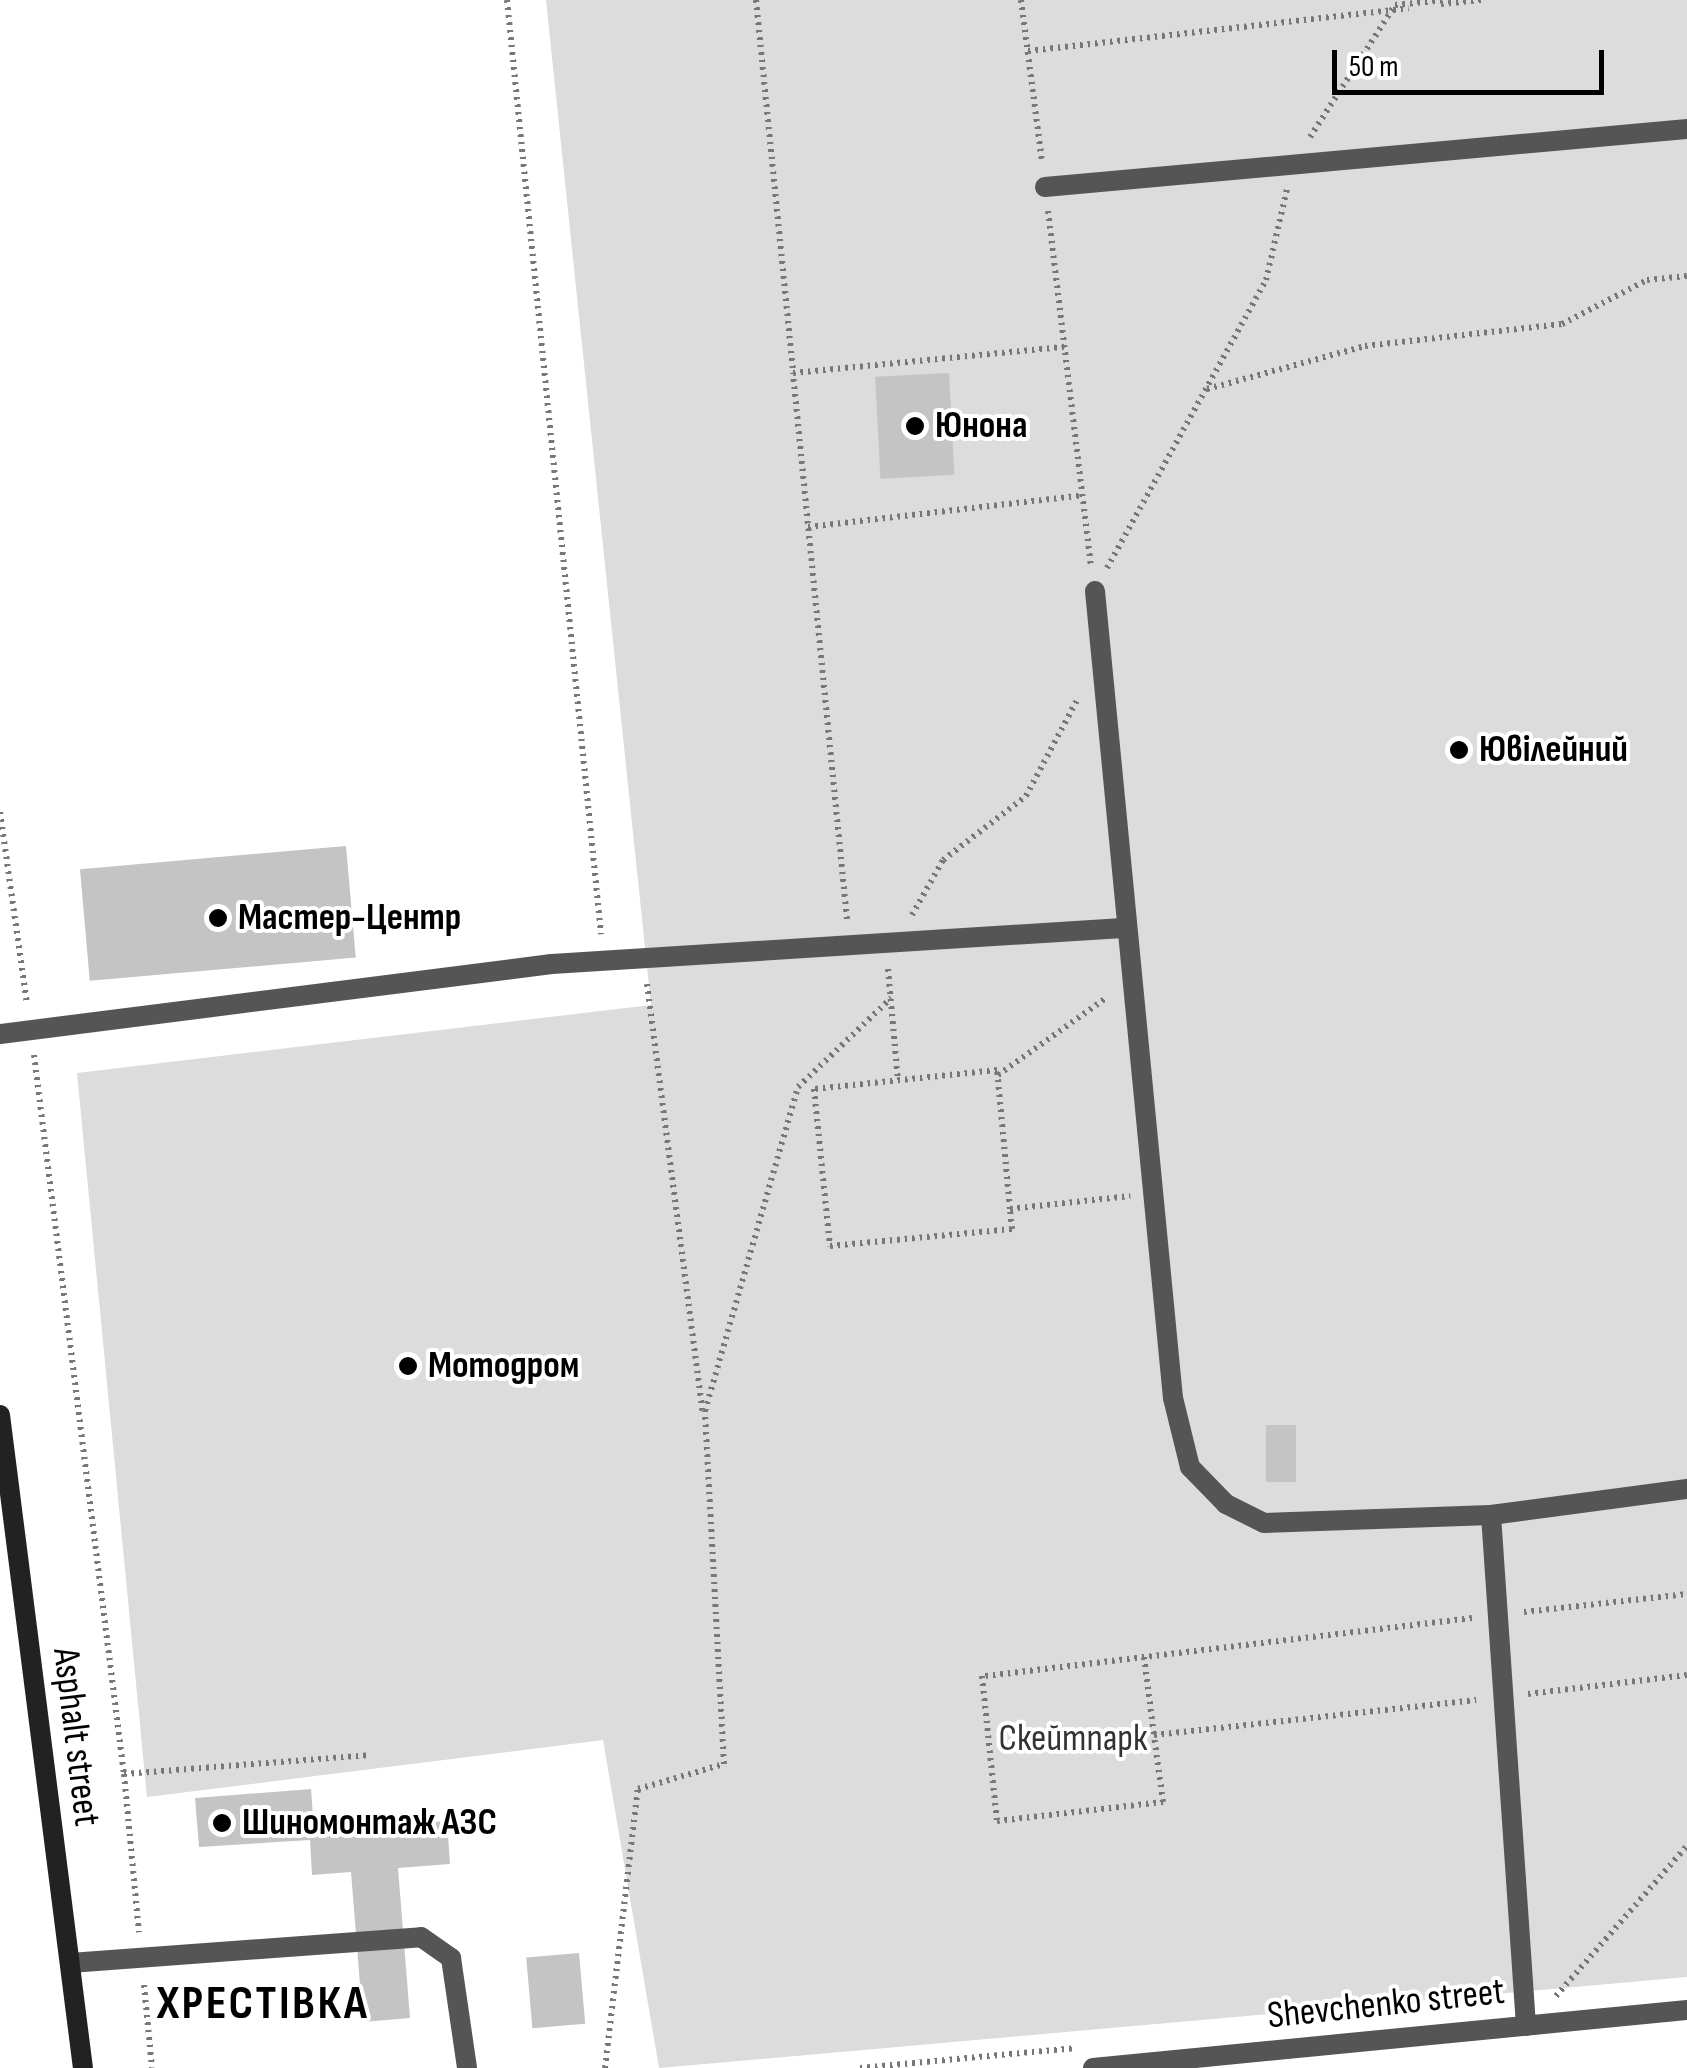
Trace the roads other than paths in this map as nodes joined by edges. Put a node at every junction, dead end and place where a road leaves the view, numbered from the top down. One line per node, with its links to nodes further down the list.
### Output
1 (1687, 129): 2 (street)
2 (1045, 187)
3 (1095, 592): 4 (street)
4 (1122, 928): 5 (street); 8 (street)
5 (0, 1034)
6 (0, 1414): 9 (main road, Asphalt street)
7 (1687, 1488): 8 (street)
8 (1490, 1515): 11 (street)
9 (70, 1963): 13 (main road, Asphalt street); 14 (street)
10 (1687, 2010): 11 (street, Shevchenko street)
11 (1526, 2026): 12 (street, Shevchenko street)
12 (1168, 2064): 15 (street, Shevchenko street)
13 (83, 2068)
14 (467, 2068)
15 (1093, 2068)

